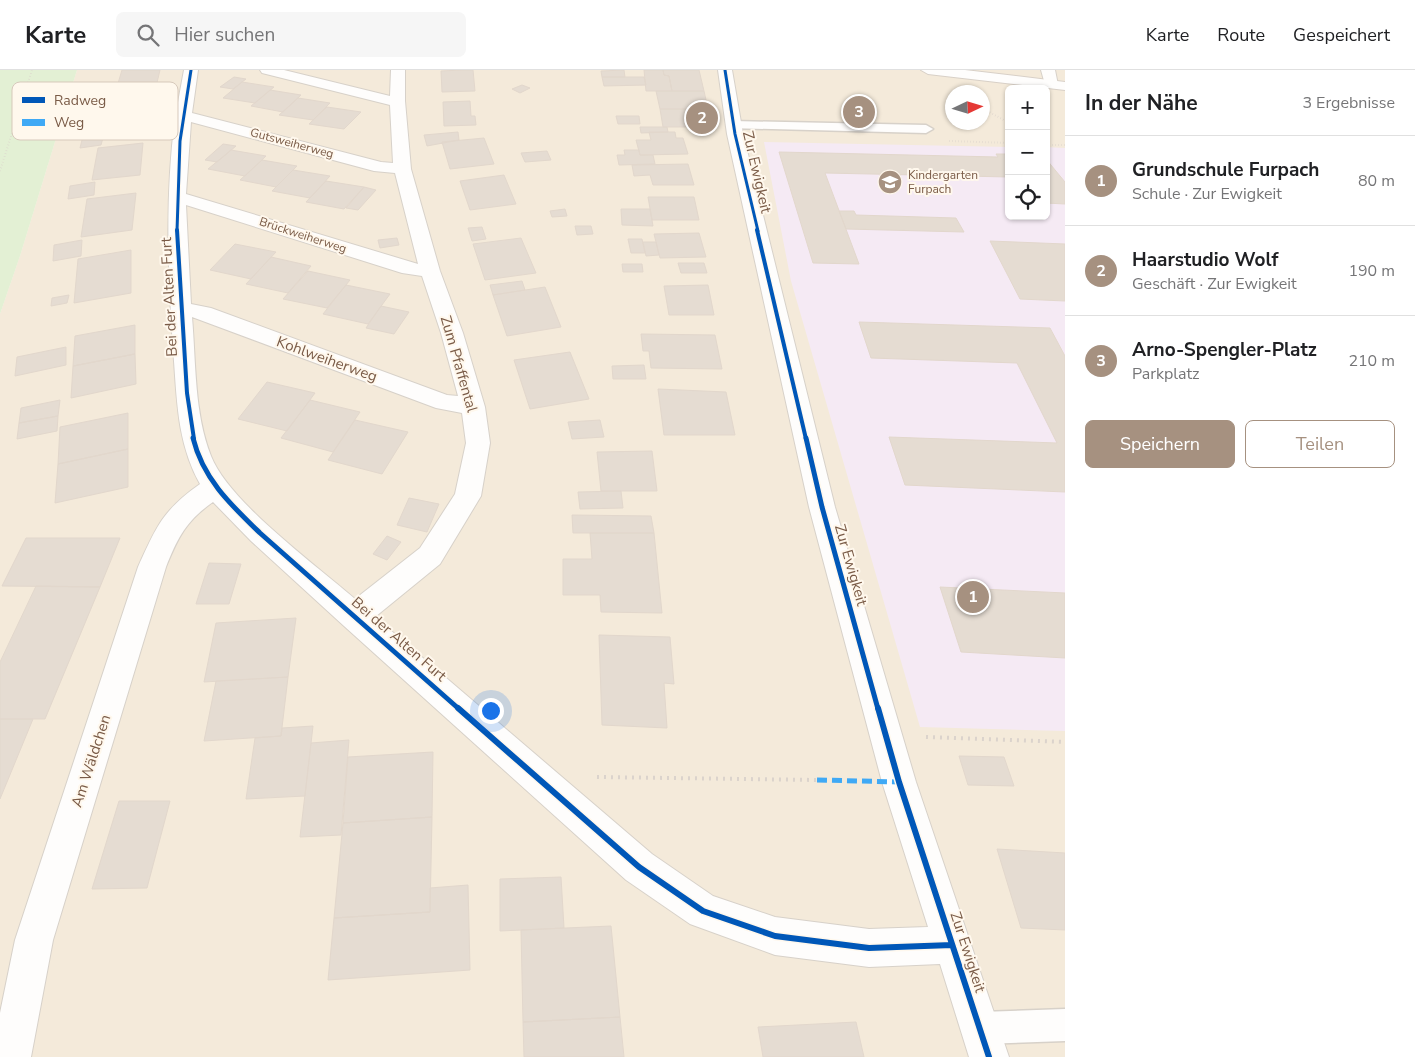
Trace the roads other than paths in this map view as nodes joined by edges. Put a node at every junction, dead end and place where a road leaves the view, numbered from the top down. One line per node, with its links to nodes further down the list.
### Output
1 (191, 70): 9 (street, Bei der Alten Furt)
2 (267, 70): 8 (street)
3 (398, 70): 8 (street, Zum Pfaffental)
4 (725, 70): 10 (street, Zur Ewigkeit)
5 (928, 70): 7 (street)
6 (1048, 70): 7 (street)
7 (1058, 86)
8 (397, 101): 12 (street, Zum Pfaffental)
9 (181, 116): 12 (street, Gutsweiherweg); 13 (street, Bei der Alten Furt)
10 (734, 125): 11 (lane); 19 (street, Zur Ewigkeit)
11 (926, 129)
12 (402, 169): 14 (street, Zum Pfaffental)
13 (176, 198): 14 (street, Brückweiherweg); 15 (street, Bei der Alten Furt)
14 (430, 271): 16 (street, Zum Pfaffental)
15 (180, 308): 16 (street, Kohlweiherweg); 17 (street, Bei der Alten Furt)
16 (473, 407): 18 (street, Zum Pfaffental)
17 (215, 487): 18 (street, Bei der Alten Furt); 22 (street, Am Wäldchen)
18 (354, 617): 19 (street, Bei der Alten Furt)
19 (952, 945): 21 (street, Zur Ewigkeit)
20 (1065, 1025): 21 (lane, Zur Ewigkeit)
21 (984, 1043)
22 (11, 1057)

